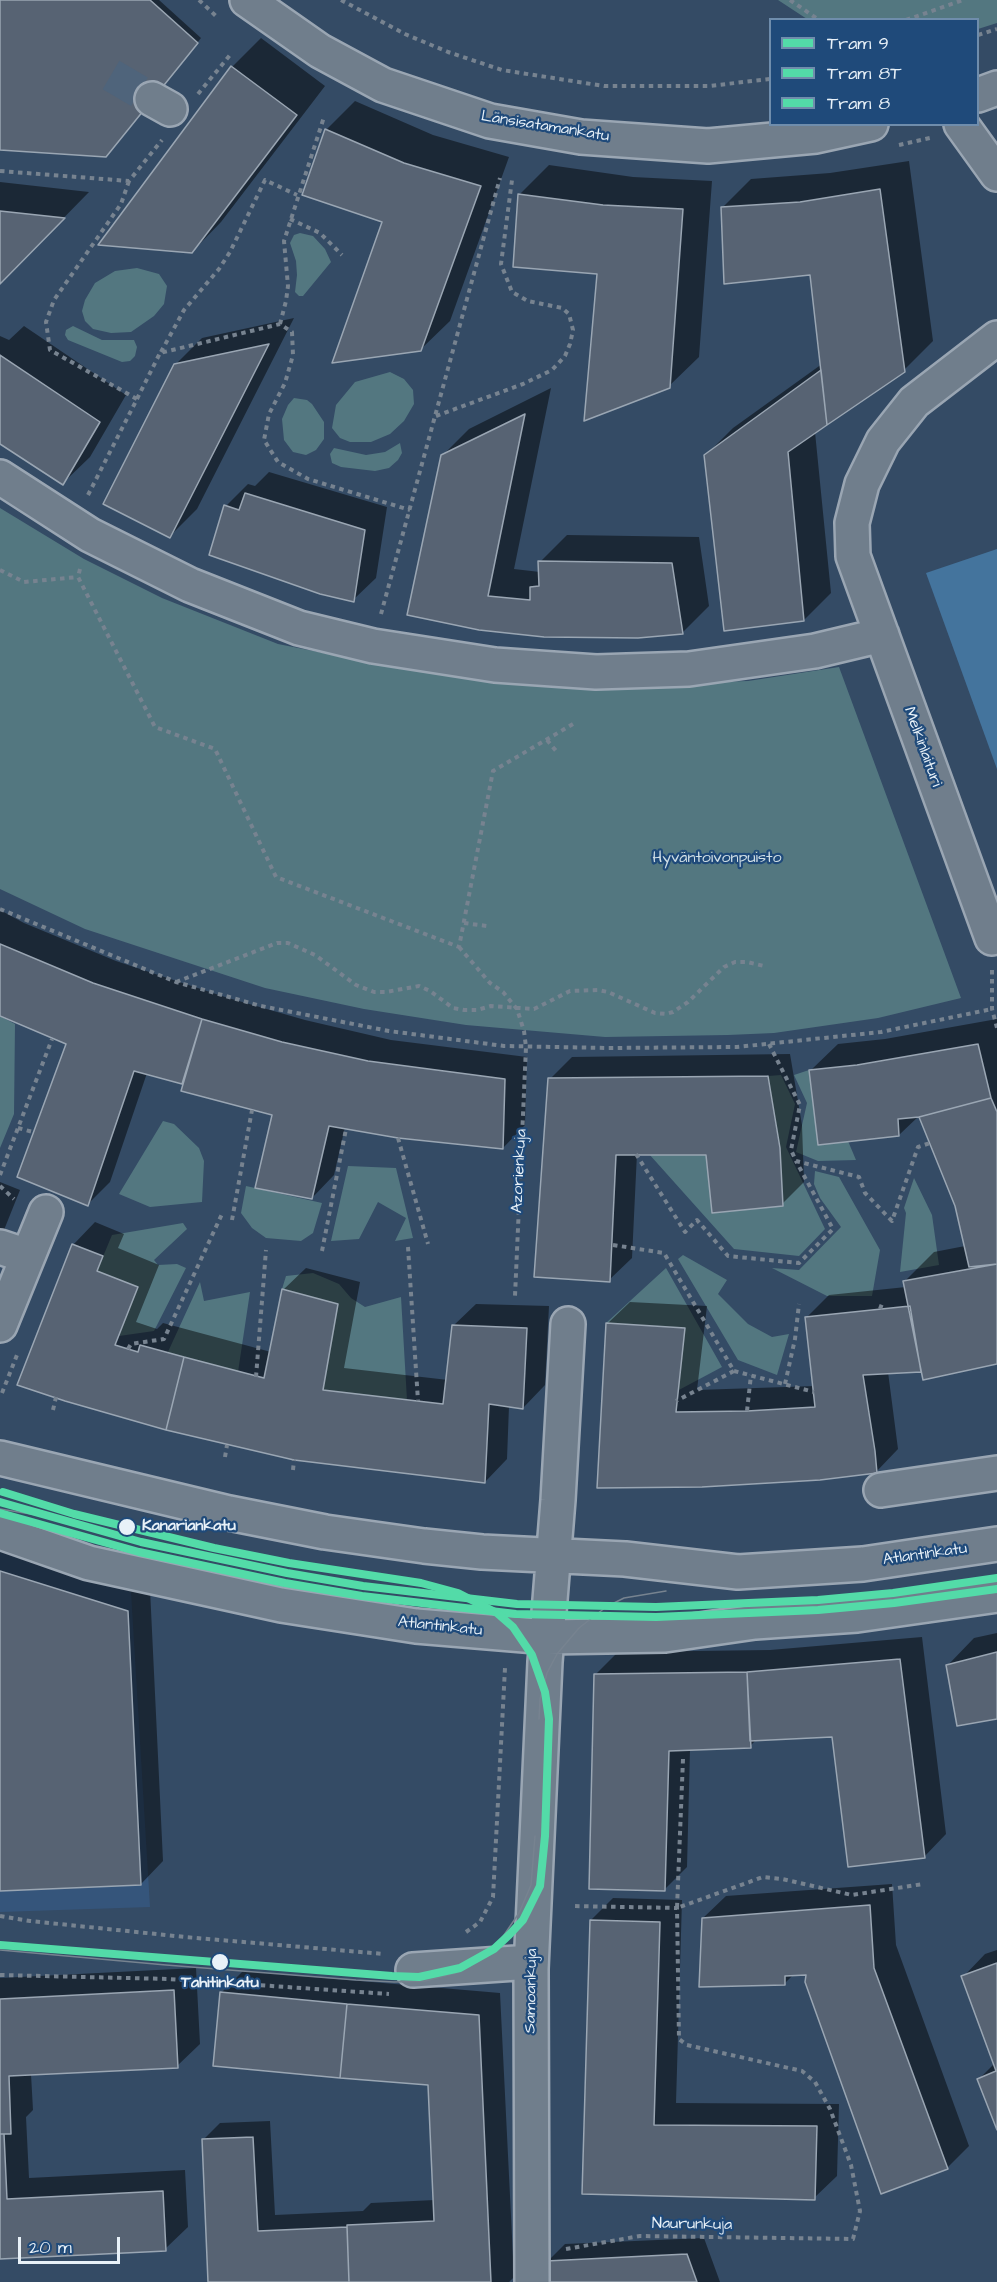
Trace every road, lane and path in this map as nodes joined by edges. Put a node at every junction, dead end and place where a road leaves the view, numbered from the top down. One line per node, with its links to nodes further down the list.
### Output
1 (247, 0): 14 (street, Länsisatamankatu)
2 (341, 0): 10 (path)
3 (790, 0): 5 (path)
4 (963, 0): 6 (path)
5 (816, 18)
6 (912, 18)
7 (997, 29): 8 (path)
8 (979, 35)
9 (230, 55): 20 (path)
10 (769, 79)
11 (997, 88): 12 (street)
12 (979, 95)
13 (324, 117): 21 (path)
14 (862, 126)
15 (962, 126): 17 (street)
16 (0, 171): 20 (path)
17 (997, 174)
18 (500, 178): 28 (path)
19 (512, 180): 28 (path)
20 (129, 181): 27 (path)
21 (297, 195): 22 (path); 26 (path)
22 (290, 219): 23 (path); 24 (path)
23 (342, 255)
24 (279, 324): 26 (path); 30 (path)
25 (997, 338): 34 (street, Melkinlaituri)
26 (160, 353): 27 (path)
27 (137, 399): 31 (path)
28 (435, 416): 30 (path)
29 (0, 477): 31 (street)
30 (410, 510): 35 (path)
31 (82, 529): 33 (path); 35 (street)
32 (0, 570): 33 (path)
33 (78, 577): 43 (path)
34 (882, 635): 35 (street); 42 (street, Melkinlaituri)
35 (373, 646)
36 (573, 724): 37 (path)
37 (547, 740): 38 (path); 40 (path)
38 (557, 752)
39 (0, 909): 45 (path)
40 (464, 923): 41 (path); 43 (path)
41 (487, 926)
42 (992, 938): 47 (path)
43 (459, 947): 46 (path)
44 (764, 966): 46 (path)
45 (176, 982): 46 (path); 51 (path)
46 (518, 1009): 51 (path, Azorienkuja)
47 (992, 1009): 48 (path); 50 (path)
48 (997, 1028)
49 (52, 1039): 53 (path)
50 (769, 1044): 51 (path); 59 (path)
51 (526, 1047): 71 (path, Azorienkuja)
52 (252, 1110): 64 (path)
53 (18, 1128): 55 (path); 60 (path)
54 (345, 1129): 69 (path)
55 (33, 1132)
56 (398, 1138): 65 (path)
57 (930, 1143): 59 (path)
58 (636, 1154): 59 (path)
59 (796, 1161)
60 (0, 1175)
61 (0, 1186): 62 (path)
62 (32, 1207): 70 (street)
63 (222, 1214): 77 (path)
64 (232, 1220)
65 (428, 1244)
66 (613, 1245): 78 (path)
67 (408, 1247): 84 (path)
68 (266, 1250): 80 (path)
69 (322, 1251)
70 (14, 1252): 75 (street)
71 (514, 1296)
72 (883, 1301): 74 (path)
73 (799, 1304): 81 (path)
74 (880, 1309)
75 (0, 1324)
76 (568, 1324): 97 (street)
77 (128, 1349)
78 (735, 1371): 79 (path); 85 (path)
79 (751, 1375): 81 (path); 87 (path)
80 (256, 1377)
81 (784, 1384): 82 (path)
82 (814, 1392)
83 (56, 1398): 86 (path)
84 (418, 1401)
85 (676, 1401)
86 (53, 1410)
87 (747, 1411)
88 (227, 1446): 89 (path)
89 (225, 1457)
90 (0, 1458): 97 (street, Atlantinkatu)
91 (294, 1460): 92 (path)
92 (293, 1470)
93 (997, 1473): 94 (street)
94 (881, 1490)
95 (0, 1532): 99 (street, Atlantinkatu)
96 (997, 1544): 97 (street, Atlantinkatu)
97 (554, 1556): 99 (street, Samoankuja)
98 (997, 1595): 99 (street, Atlantinkatu)
99 (548, 1637): 107 (street, Samoankuja)
100 (506, 1658): 106 (path)
101 (683, 1758): 104 (path)
102 (923, 1884): 104 (path)
103 (573, 1906): 104 (path)
104 (677, 1908): 110 (path, Naurunkuja)
105 (0, 1916): 108 (path)
106 (463, 1935)
107 (531, 1962): 108 (street); 110 (street, Samoankuja)
108 (402, 1973): 109 (path)
109 (0, 1975)
110 (532, 2269)

